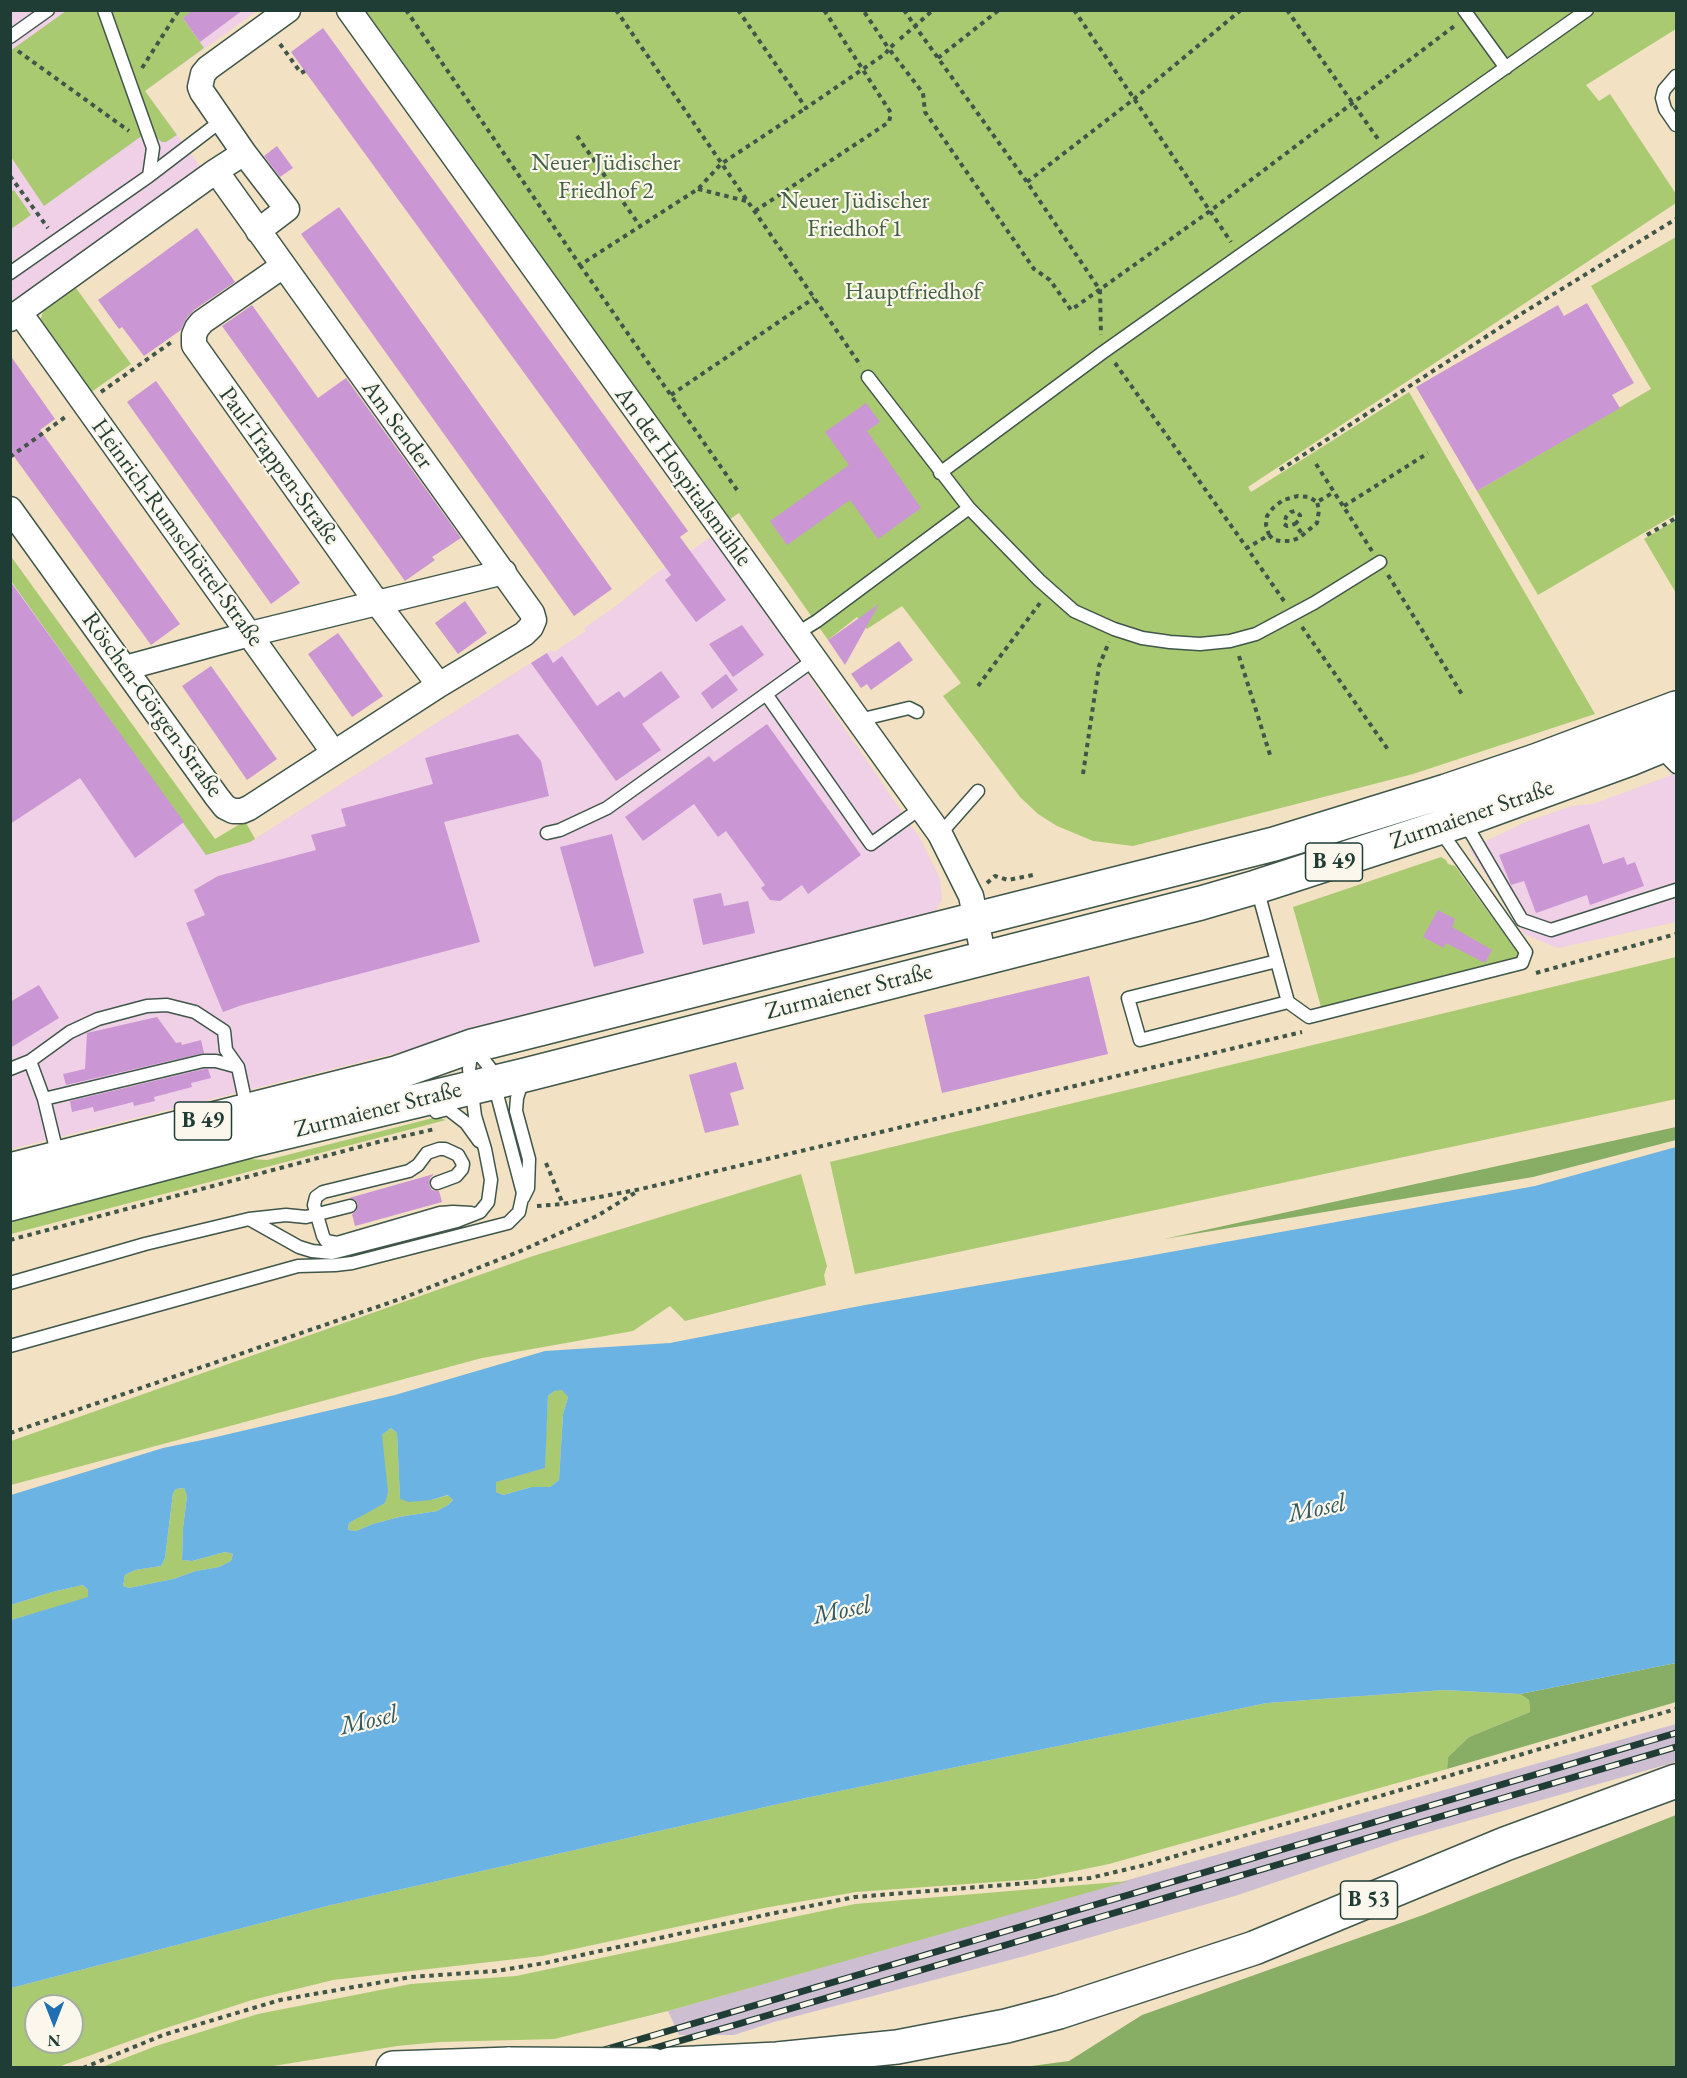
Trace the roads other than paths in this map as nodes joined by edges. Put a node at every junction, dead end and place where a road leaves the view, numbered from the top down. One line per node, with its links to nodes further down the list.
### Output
1 (48, 10): 7 (lane)
2 (104, 10): 14 (lane)
3 (288, 10): 10 (street)
4 (350, 10): 28 (street, An der Hospitalsmühle)
5 (1587, 10): 8 (lane)
6 (1466, 13): 8 (lane)
7 (10, 38)
8 (1506, 68): 20 (lane)
9 (1677, 76): 11 (lane)
10 (221, 121): 12 (street); 14 (lane)
11 (1677, 125)
12 (244, 153): 13 (street); 15 (street)
13 (216, 171): 15 (street, Am Sender); 18 (street)
14 (149, 176): 17 (lane)
15 (258, 231): 16 (street, Am Sender)
16 (283, 266): 24 (street, Am Sender); 25 (street, Paul-Trappen-Straße)
17 (10, 273)
18 (15, 316): 27 (street, Heinrich-Rumschöttel-Straße)
19 (868, 376): 20 (lane)
20 (940, 472): 21 (lane)
21 (969, 508): 23 (lane); 28 (lane)
22 (10, 509): 30 (street, Röschen-Görgen-Straße)
23 (1380, 562)
24 (504, 572): 25 (street); 26 (street, Am Sender)
25 (378, 604): 27 (street); 31 (street, Paul-Trappen-Straße)
26 (534, 620): 31 (street, Röschen-Görgen-Straße)
27 (250, 634): 30 (street); 37 (street, Heinrich-Rumschöttel-Straße)
28 (796, 634): 29 (street, An der Hospitalsmühle)
29 (815, 659): 32 (lane); 35 (street, An der Hospitalsmühle)
30 (125, 668): 37 (street, Röschen-Görgen-Straße)
31 (439, 685): 37 (street, Röschen-Görgen-Straße)
32 (766, 694): 39 (lane); 41 (lane)
33 (1677, 708): 43 (main road, Zurmaiener Straße / B 49)
34 (917, 712): 35 (lane)
35 (859, 720): 39 (street, An der Hospitalsmühle)
36 (1670, 752): 40 (main road, Zurmaiener Straße / B 49)
37 (334, 753)
38 (978, 791): 42 (lane)
39 (921, 808): 42 (street, An der Hospitalsmühle)
40 (1450, 824): 44 (main road, Zurmaiener Straße / B 49); 45 (lane); 50 (lane)
41 (547, 833)
42 (940, 834): 46 (street, An der Hospitalsmühle)
43 (1100, 886): 46 (main road, Zurmaiener Straße / B 49); 47 (main road)
44 (1256, 887): 47 (main road, Zurmaiener Straße / B 49); 49 (lane)
45 (1677, 890)
46 (976, 918): 48 (street, An der Hospitalsmühle); 51 (main road, Zurmaiener Straße / B 49)
47 (1108, 927): 48 (main road, Zurmaiener Straße / B 49)
48 (984, 958): 55 (main road, Zurmaiener Straße / B 49)
49 (1277, 961): 50 (lane); 50 (lane)
50 (1288, 1002)
51 (472, 1046): 56 (lane); 56 (lane); 59 (main road, Zurmaiener Straße / B 49)
52 (30, 1061): 53 (lane); 54 (lane); 57 (lane)
53 (238, 1067): 57 (lane); 59 (lane)
54 (10, 1069)
55 (525, 1075): 56 (main road, Zurmaiener Straße / B 49); 64 (lane)
56 (482, 1084): 58 (main road, Zurmaiener Straße / B 49); 60 (lane); 64 (lane)
57 (44, 1099): 61 (lane)
58 (397, 1106): 60 (lane); 65 (main road, Zurmaiener Straße / B 49)
59 (247, 1110): 61 (main road, Zurmaiener Straße / B 49)
60 (485, 1149): 67 (lane)
61 (59, 1158): 62 (main road, Zurmaiener Straße / B 49)
62 (10, 1170)
63 (437, 1183): 68 (lane)
64 (522, 1203): 71 (lane)
65 (10, 1204)
66 (350, 1206): 68 (lane)
67 (476, 1214): 68 (lane); 69 (lane)
68 (316, 1215): 69 (lane)
69 (249, 1219): 70 (lane)
70 (10, 1282)
71 (10, 1346)
72 (1677, 1781): 73 (main road, B 53, bridge)
73 (393, 2067)

